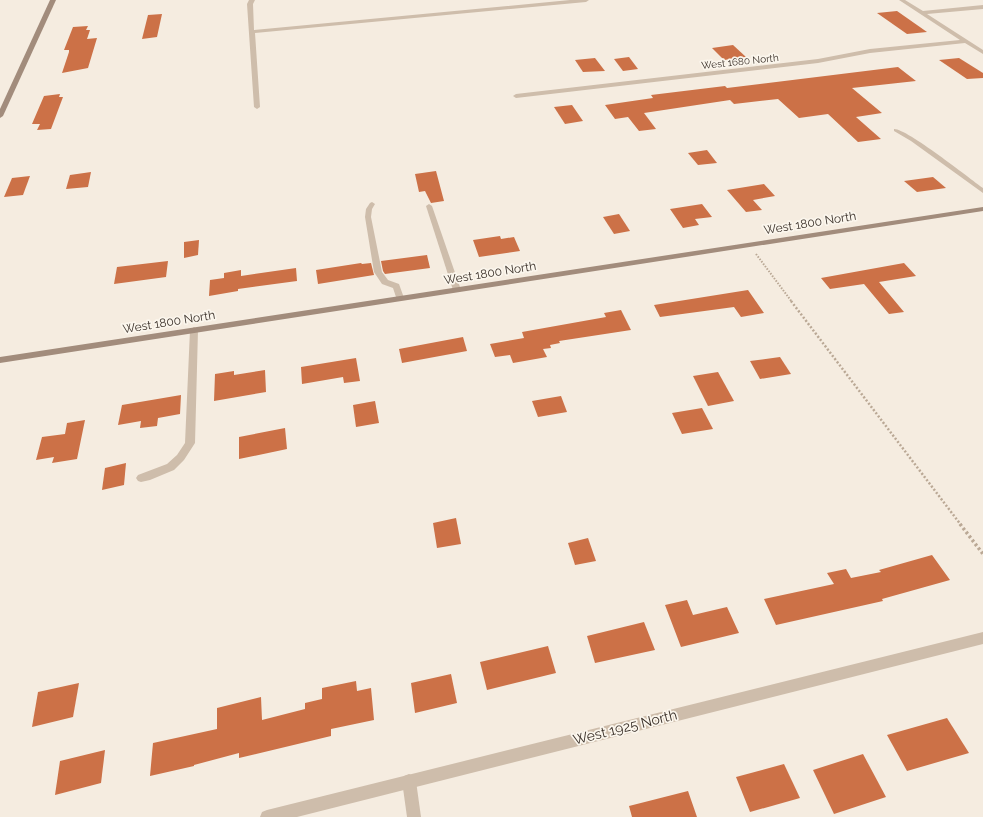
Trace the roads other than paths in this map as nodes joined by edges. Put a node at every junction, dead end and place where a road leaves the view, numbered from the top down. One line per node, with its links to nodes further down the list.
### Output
1 (53, 0): 12 (main road)
2 (586, 0): 7 (street)
3 (902, 0): 6 (street)
4 (251, 2): 7 (street)
5 (983, 7): 6 (street)
6 (922, 13): 8 (street)
7 (252, 32): 11 (street)
8 (965, 41): 9 (street); 10 (street, West 1680 North)
9 (983, 52)
10 (516, 96)
11 (257, 107)
12 (0, 116)
13 (896, 130): 14 (lane)
14 (983, 191)
15 (372, 204): 19 (lane)
16 (429, 206): 18 (lane)
17 (983, 209): 18 (main road, West 1800 North)
18 (457, 290): 19 (main road, West 1800 North)
19 (400, 298): 20 (main road, West 1800 North)
20 (194, 330): 21 (main road, West 1800 North); 22 (lane)
21 (0, 360)
22 (141, 478)
23 (983, 638): 24 (street, West 1925 North)
24 (409, 781): 25 (street, West 1925 North); 26 (lane)
25 (267, 817)
26 (414, 817)

